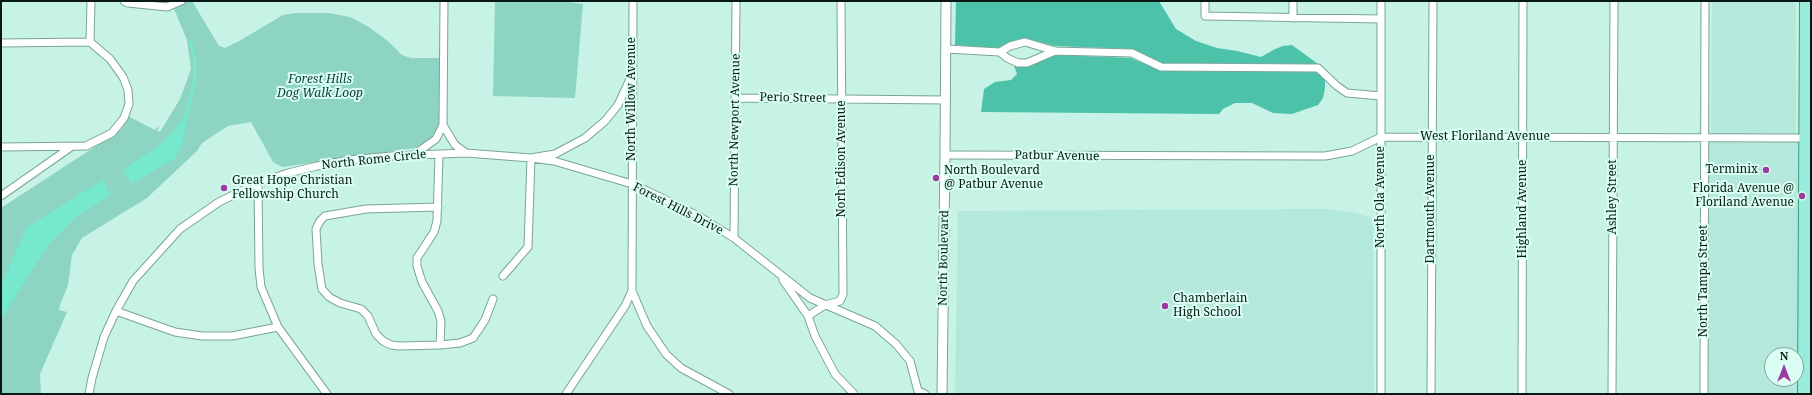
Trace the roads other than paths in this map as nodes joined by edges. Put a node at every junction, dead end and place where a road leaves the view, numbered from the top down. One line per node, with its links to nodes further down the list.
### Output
1 (91, 1): 20 (street)
2 (124, 1): 3 (street)
3 (181, 1)
4 (444, 1): 31 (street)
5 (633, 1): 24 (street, North Willow Avenue)
6 (736, 1): 27 (street, North Newport Avenue)
7 (841, 1): 28 (street, Norh Edison Avenue)
8 (946, 1): 21 (street, North Boulevard)
9 (1205, 1): 17 (street)
10 (1293, 1): 17 (street)
11 (1381, 1): 18 (street, North Ola Avenue)
12 (1433, 1): 33 (street, Dartmouth Avenue)
13 (1523, 1): 34 (street, Highland Avenue)
14 (1614, 1): 35 (street, Ashley Street)
15 (1705, 1): 36 (street, North Tampa Street)
16 (1806, 1): 25 (main road)
17 (1293, 18): 18 (street)
18 (1381, 19): 26 (street, North Ola Avenue)
19 (1, 42): 20 (street)
20 (90, 42): 39 (street)
21 (946, 49): 23 (street); 29 (street, North Boulevard)
22 (1055, 51): 23 (street); 23 (street); 26 (street)
23 (1000, 52)
24 (632, 75): 45 (street); 47 (street, North Willow Avenue)
25 (1806, 94): 30 (main road); 37 (main road)
26 (1381, 96): 32 (street, North Ola Avenue)
27 (736, 98): 28 (street, Perio Street); 50 (street, North Newport Avenue)
28 (842, 99): 29 (street, Perio Street); 55 (street, Norh Edison Avenue)
29 (946, 100): 43 (street, North Boulevard)
30 (1811, 110)
31 (443, 125): 40 (street); 41 (street)
32 (1381, 137): 33 (street, West Floriland Avenue); 44 (street, West Floriland Avenue); 68 (street, North Ola Avenue)
33 (1431, 137): 34 (street, West Floriland Avenue); 69 (street, Dartmouth Avenue)
34 (1523, 138): 35 (street, West Floriland Avenue); 70 (street, Highland Avenue)
35 (1613, 138): 36 (street, West Floriland Avenue); 71 (street, Ashley Street)
36 (1704, 138): 37 (street, West Floriland Avenue); 72 (street, North Tampa Street)
37 (1808, 142): 60 (main road)
38 (1, 147): 39 (street)
39 (71, 147): 48 (street)
40 (466, 153): 42 (street, Forest Hills Drive); 45 (street, Forest Hills Drive)
41 (414, 154): 42 (street, North Rome Circle); 46 (street, North Rome Circle)
42 (439, 154): 49 (street)
43 (946, 154): 44 (street, Patbur Avenue); 67 (street, North Boulevard)
44 (1168, 156)
45 (532, 158): 47 (street, Forest Hills Drive); 52 (street)
46 (258, 184): 56 (street, North Rome Circle); 58 (street)
47 (632, 184): 50 (street, Forest Hills Drive); 53 (street, North Willow Avenue)
48 (1, 196)
49 (438, 208): 59 (street); 59 (street)
50 (734, 238): 51 (street, Forest Hills Drive)
51 (778, 273): 55 (street, Forest Hills Drive); 57 (street)
52 (503, 276)
53 (632, 291): 64 (street, North Willow Avenue); 65 (street)
54 (494, 299): 59 (street)
55 (825, 305): 57 (street); 61 (street, Forest Hills Drive)
56 (116, 311): 58 (street); 62 (street, North Rome Circle)
57 (808, 316): 66 (street)
58 (278, 327): 63 (street)
59 (440, 345)
60 (1807, 380): 73 (main road)
61 (921, 393)
62 (89, 394)
63 (327, 394)
64 (566, 394)
65 (729, 394)
66 (854, 394)
67 (942, 394)
68 (1381, 394)
69 (1431, 394)
70 (1522, 394)
71 (1612, 394)
72 (1704, 394)
73 (1804, 394)

